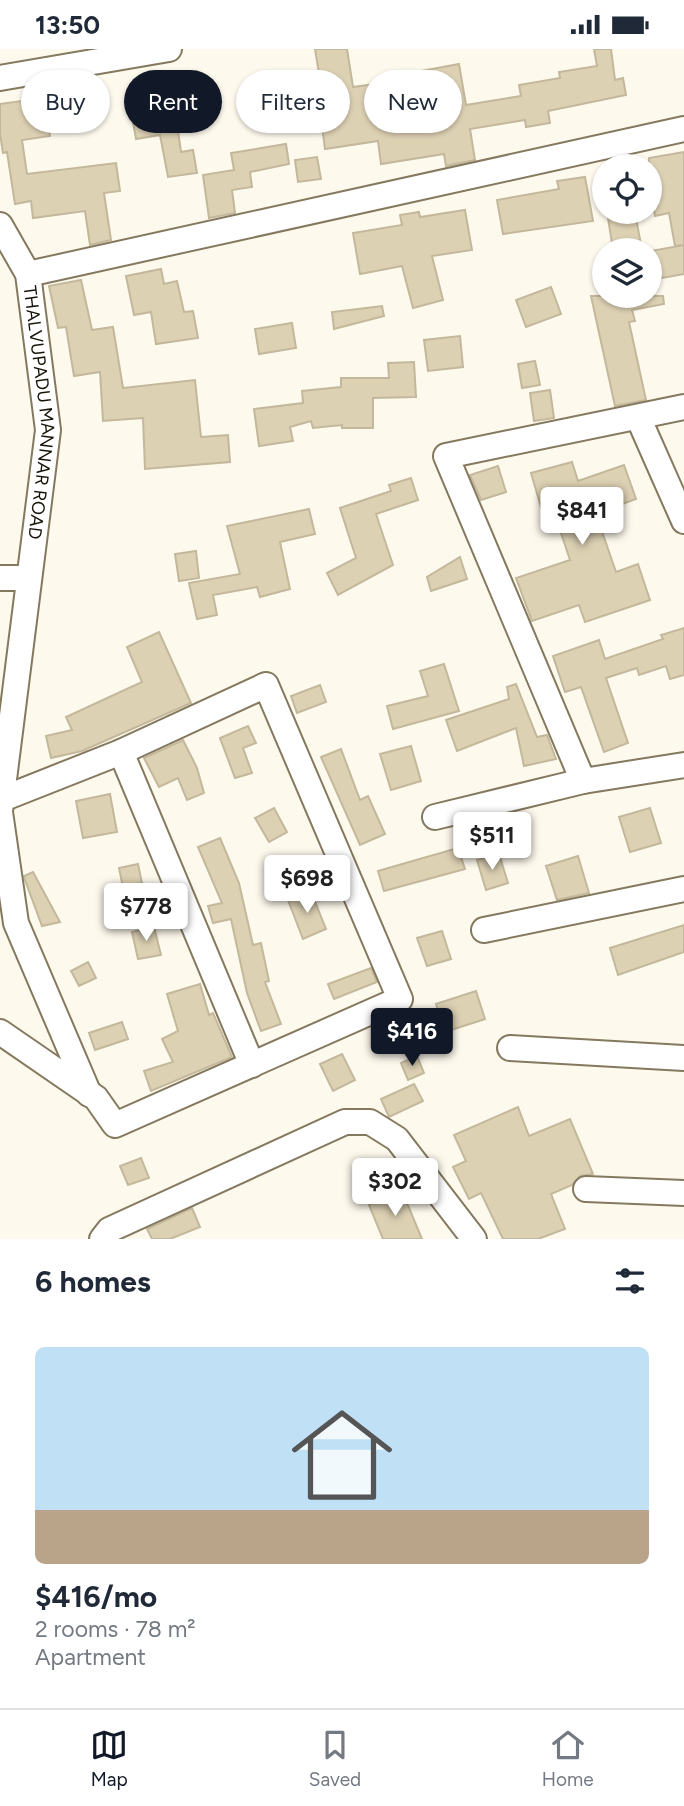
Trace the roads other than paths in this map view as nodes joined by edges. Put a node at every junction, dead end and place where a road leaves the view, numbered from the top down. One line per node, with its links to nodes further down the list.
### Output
1 (169, 49): 2 (street)
2 (0, 78)
3 (684, 129): 5 (street)
4 (0, 225): 5 (street, THALVUPADU MANNAR ROAD)
5 (28, 274): 10 (street, THALVUPADU MANNAR ROAD)
6 (684, 407): 7 (street)
7 (638, 417): 8 (street); 14 (street)
8 (684, 521)
9 (0, 578): 10 (street)
10 (29, 578): 11 (street, THALVUPADU MANNAR ROAD)
11 (4, 749): 15 (street, THALVUPADU MANNAR ROAD)
12 (121, 751): 15 (street); 22 (street); 22 (street)
13 (684, 765): 14 (street)
14 (583, 781): 16 (street)
15 (1, 809): 23 (street, THALVUPADU MANNAR ROAD)
16 (435, 817)
17 (684, 889): 18 (street)
18 (484, 930)
19 (0, 1032): 23 (street)
20 (510, 1048): 21 (street)
21 (684, 1058)
22 (252, 1065): 23 (street)
23 (89, 1094)
24 (586, 1189): 25 (street)
25 (684, 1193)
26 (102, 1239): 27 (street)
27 (474, 1239)

